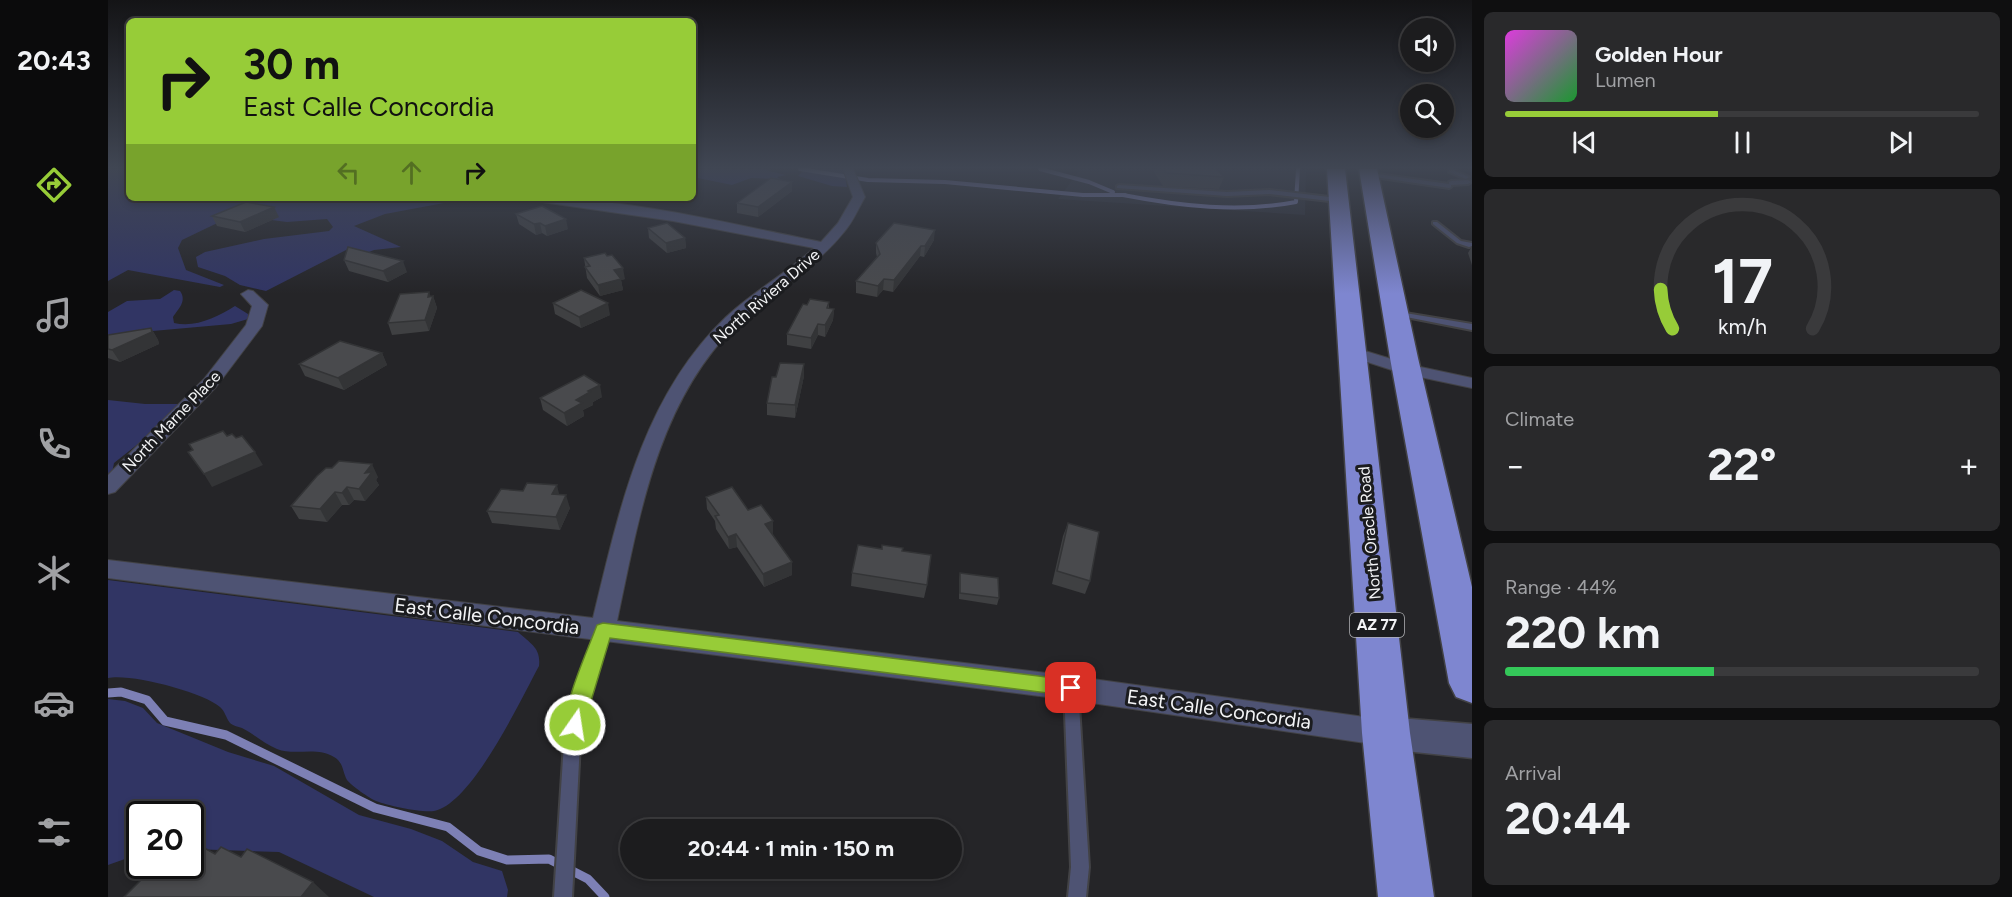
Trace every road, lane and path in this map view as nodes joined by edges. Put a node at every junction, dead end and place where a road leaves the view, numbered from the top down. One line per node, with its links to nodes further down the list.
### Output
1 (631, 211): 7 (street)
2 (851, 211): 7 (street, North Riviera Drive)
3 (1339, 211): 11 (highway, North Oracle Road / AZ 77)
4 (1376, 211): 9 (highway)
5 (1435, 223): 6 (lane)
6 (1469, 245)
7 (824, 246): 17 (street, North Riviera Drive)
8 (248, 294): 15 (street, North Marne Place)
9 (1396, 313): 10 (lane); 12 (highway)
10 (1472, 327)
11 (1352, 352): 12 (street); 20 (highway, North Oracle Road / AZ 77)
12 (1405, 363): 13 (street); 14 (street); 18 (highway)
13 (1472, 371)
14 (1472, 383)
15 (108, 487)
16 (108, 569): 17 (street, East Calle Concordia)
17 (603, 630): 19 (street, East Calle Concordia); 22 (lane)
18 (1472, 683)
19 (1071, 688): 20 (street, East Calle Concordia); 23 (lane)
20 (1386, 733): 21 (street, East Calle Concordia); 24 (highway, North Oracle Road / AZ 77)
21 (1472, 741)
22 (563, 897)
23 (1077, 897)
24 (1407, 897)

